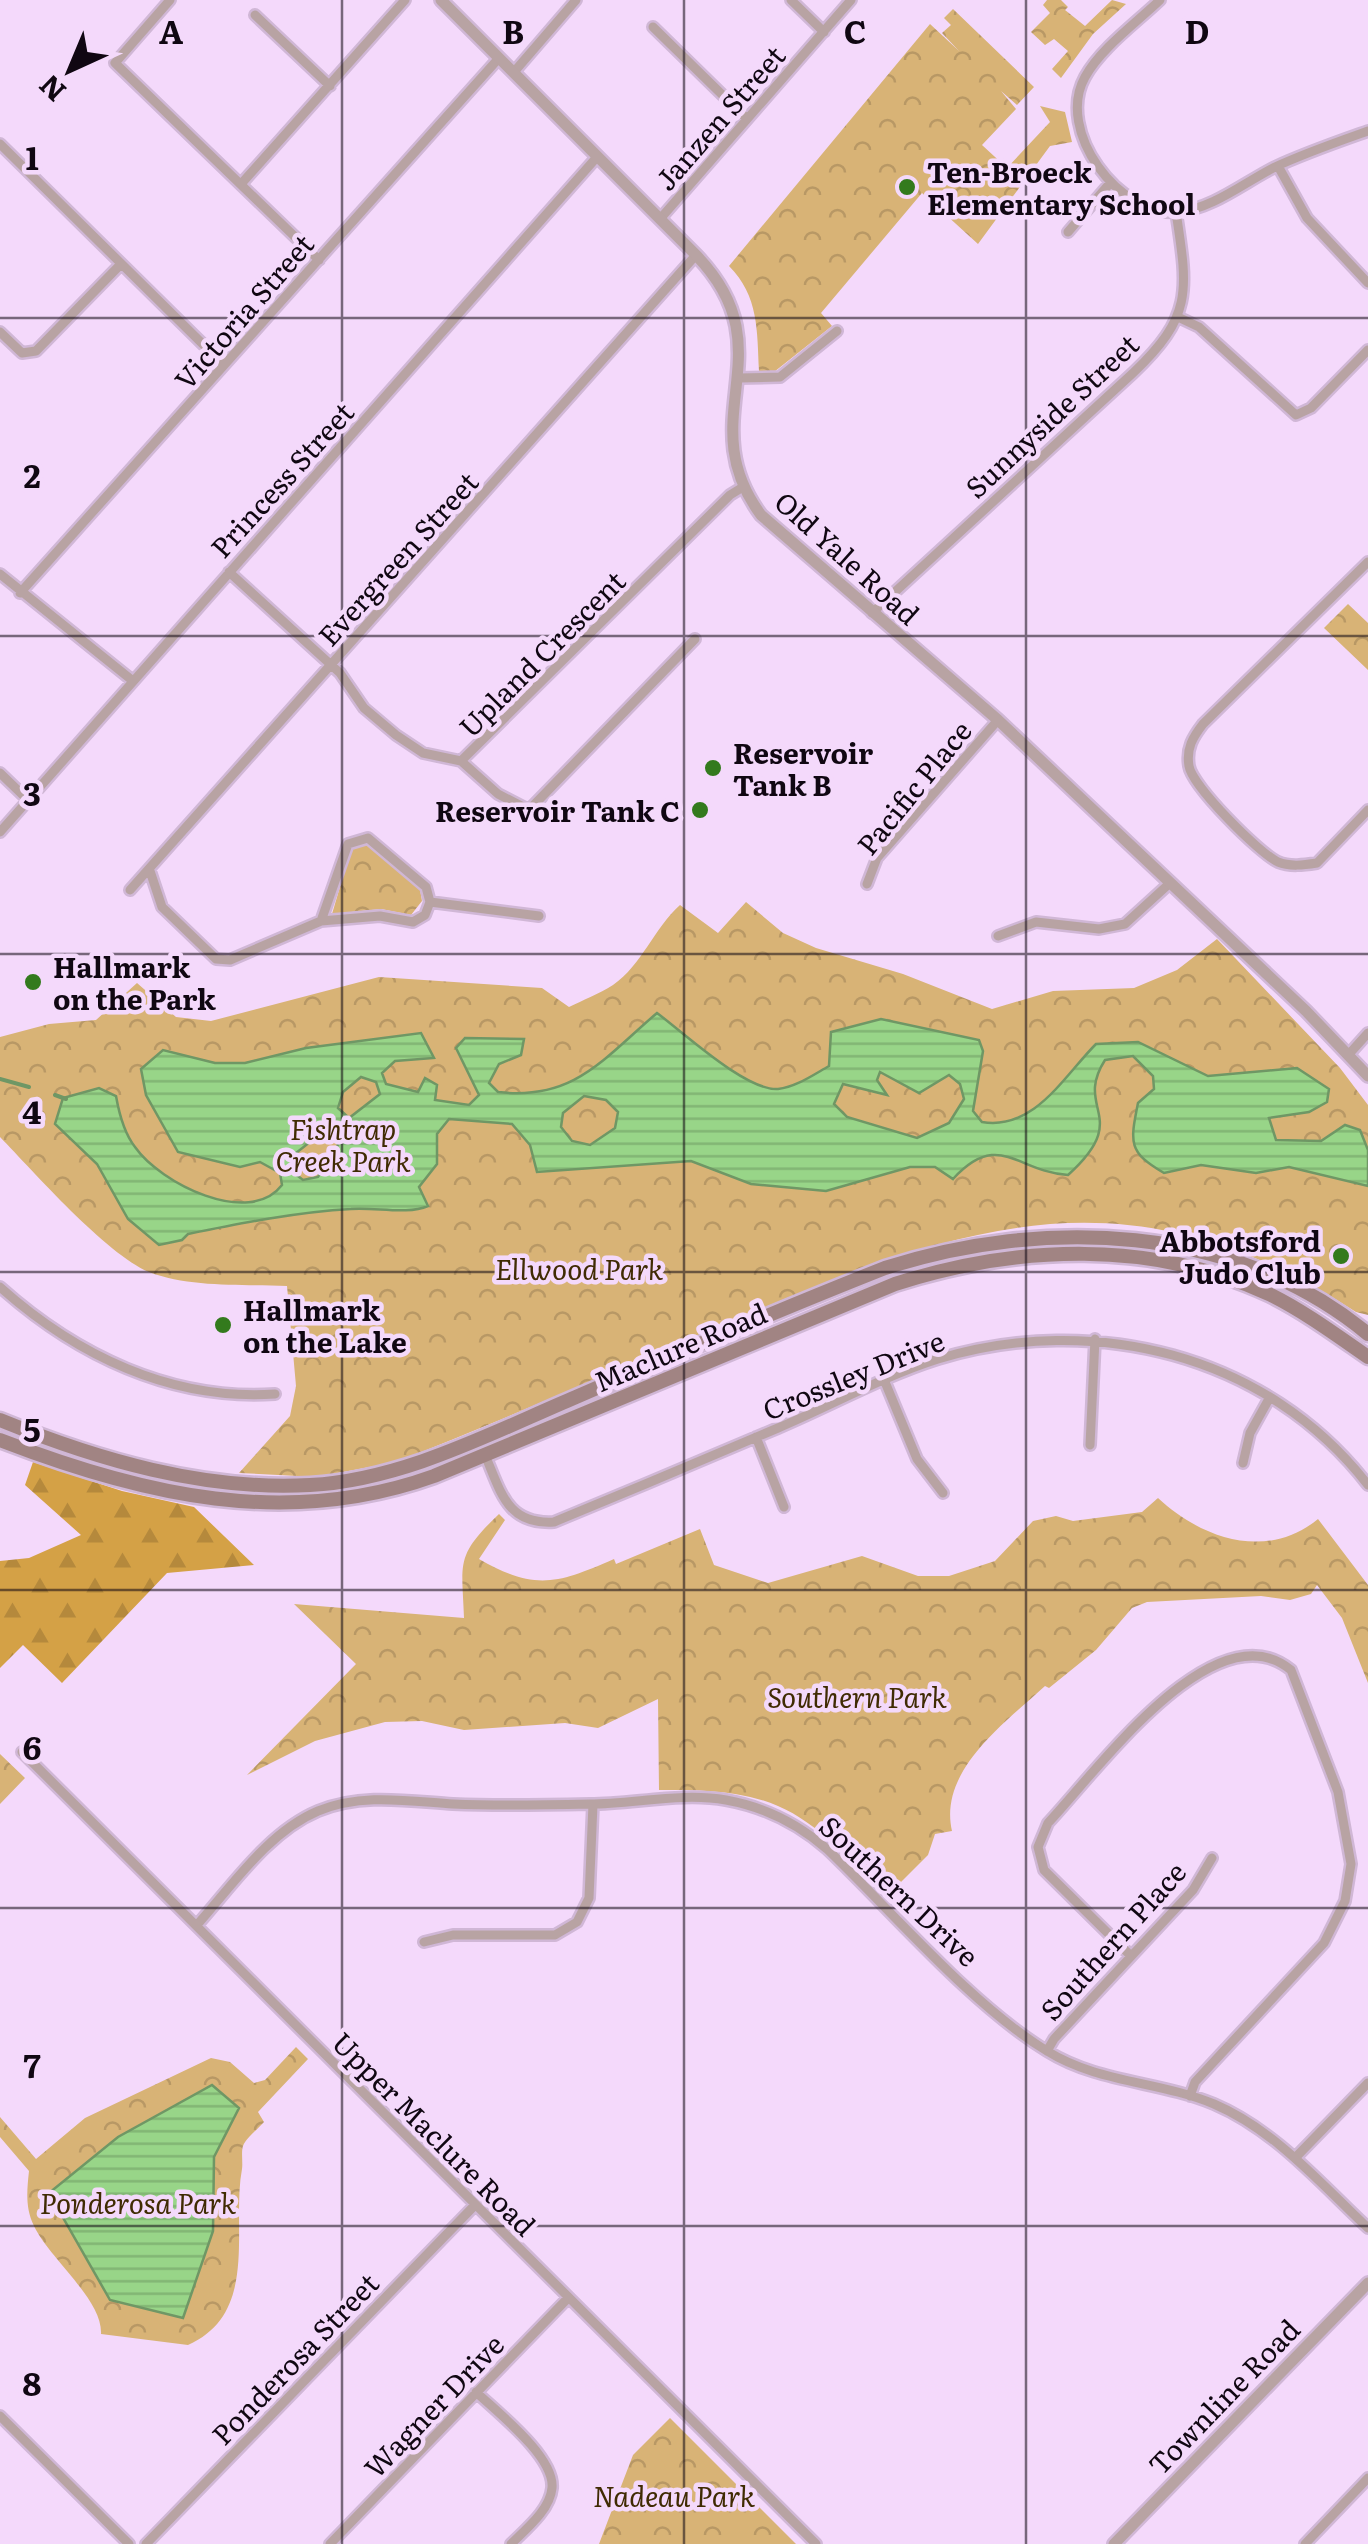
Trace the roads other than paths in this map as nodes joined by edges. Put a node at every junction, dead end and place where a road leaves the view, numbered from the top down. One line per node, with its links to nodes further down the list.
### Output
1 (170, 0): 20 (street)
2 (404, 0): 13 (street)
3 (441, 0): 11 (street, Old Yale Road)
4 (576, 0): 12 (street)
5 (791, 0): 10 (street)
6 (850, 0): 10 (street, Janzen Street)
7 (1160, 0): 19 (street)
8 (255, 14): 13 (street)
9 (654, 27): 14 (street)
10 (824, 32): 14 (street, Janzen Street)
11 (499, 58): 12 (street, Old Yale Road); 25 (street, Victoria Street)
12 (514, 72): 17 (street, Old Yale Road)
13 (330, 86): 20 (street)
14 (747, 120): 22 (street, Janzen Street)
15 (1368, 130): 18 (street)
16 (0, 144): 26 (street)
17 (596, 157): 22 (street, Old Yale Road); 36 (street, Princess Street)
18 (1278, 166): 21 (street); 27 (street)
19 (1111, 182): 21 (street); 23 (street)
20 (241, 184): 25 (street)
21 (1176, 212): 28 (street)
22 (660, 219): 24 (street, Old Yale Road)
23 (1068, 232)
24 (696, 255): 33 (street, Old Yale Road); 41 (street, Evergreen Street)
25 (319, 260): 32 (street, Victoria Street)
26 (121, 264): 30 (street); 32 (street)
27 (1368, 283)
28 (1180, 318): 31 (street); 39 (street, Sunnyside Street)
29 (836, 330): 33 (street)
30 (0, 332)
31 (1368, 350)
32 (224, 365): 38 (street, Victoria Street)
33 (740, 378): 34 (street, Old Yale Road)
34 (743, 487): 39 (street, Old Yale Road); 44 (street, Upland Crescent)
35 (1368, 562): 47 (street)
36 (229, 572): 41 (street, Upland Crescent); 42 (street, Princess Street)
37 (0, 574): 38 (street)
38 (20, 594): 42 (street)
39 (872, 613): 43 (street, Old Yale Road)
40 (695, 639): 44 (street)
41 (332, 665): 44 (street, Upland Crescent); 49 (street, Evergreen Street)
42 (134, 681): 46 (street, Princess Street)
43 (998, 720): 50 (street, Old Yale Road); 51 (street, Pacific Place)
44 (461, 761)
45 (0, 773): 46 (street)
46 (28, 800): 48 (street, Princess Street)
47 (1368, 810)
48 (0, 832)
49 (150, 871): 52 (street, Evergreen Street); 55 (street)
50 (1170, 883): 56 (street); 58 (street, Old Yale Road)
51 (866, 884)
52 (130, 890)
53 (430, 902): 54 (street); 55 (street); 55 (street)
54 (540, 916)
55 (321, 921)
56 (998, 936)
57 (1368, 1034): 58 (street)
58 (1350, 1053): 59 (street, Old Yale Road)
59 (1368, 1076)
60 (0, 1286): 67 (street)
61 (1350, 1319): 62 (main road); 63 (main road, Maclure Road); 69 (main road, Maclure Road)
62 (1368, 1323)
63 (1368, 1334)
64 (1095, 1339): 66 (street, Crossley Drive); 68 (street, Crossley Drive); 73 (street)
65 (1368, 1357): 74 (main road, Maclure Road)
66 (885, 1382): 71 (street, Crossley Drive); 77 (street)
67 (275, 1394)
68 (1270, 1396): 75 (street); 76 (street, Crossley Drive)
69 (554, 1406): 70 (main road, Maclure Road); 74 (main road)
70 (0, 1420)
71 (756, 1437): 74 (street, Crossley Drive); 78 (street)
72 (0, 1440): 74 (main road, Maclure Road)
73 (1090, 1445)
74 (485, 1455)
75 (1243, 1462)
76 (1368, 1485)
77 (944, 1493)
78 (784, 1507)
79 (22, 1752): 82 (street, Upper Maclure Road)
80 (593, 1804): 82 (street, Southern Drive); 83 (street); 85 (street, Southern Drive)
81 (1212, 1858): 84 (street, Southern Place)
82 (197, 1925): 89 (street, Upper Maclure Road)
83 (424, 1942)
84 (1131, 1956): 85 (street, Southern Place); 87 (street)
85 (1047, 2052): 87 (street, Southern Drive)
86 (1368, 2083): 88 (street)
87 (1190, 2096): 88 (street, Southern Drive)
88 (1294, 2158): 90 (street, Southern Drive)
89 (475, 2205): 92 (street, Upper Maclure Road); 98 (street, Ponderosa Street)
90 (1368, 2228)
91 (1368, 2283): 102 (street, Townline Road)
92 (568, 2298): 93 (street, Wagner Drive); 101 (street, Upper Maclure Road)
93 (476, 2392): 99 (street, Wagner Drive); 100 (street)
94 (0, 2416): 97 (street)
95 (1368, 2478): 96 (street)
96 (1312, 2542)
97 (128, 2544)
98 (146, 2544)
99 (330, 2544)
100 (512, 2544)
101 (816, 2544)
102 (1114, 2544)

